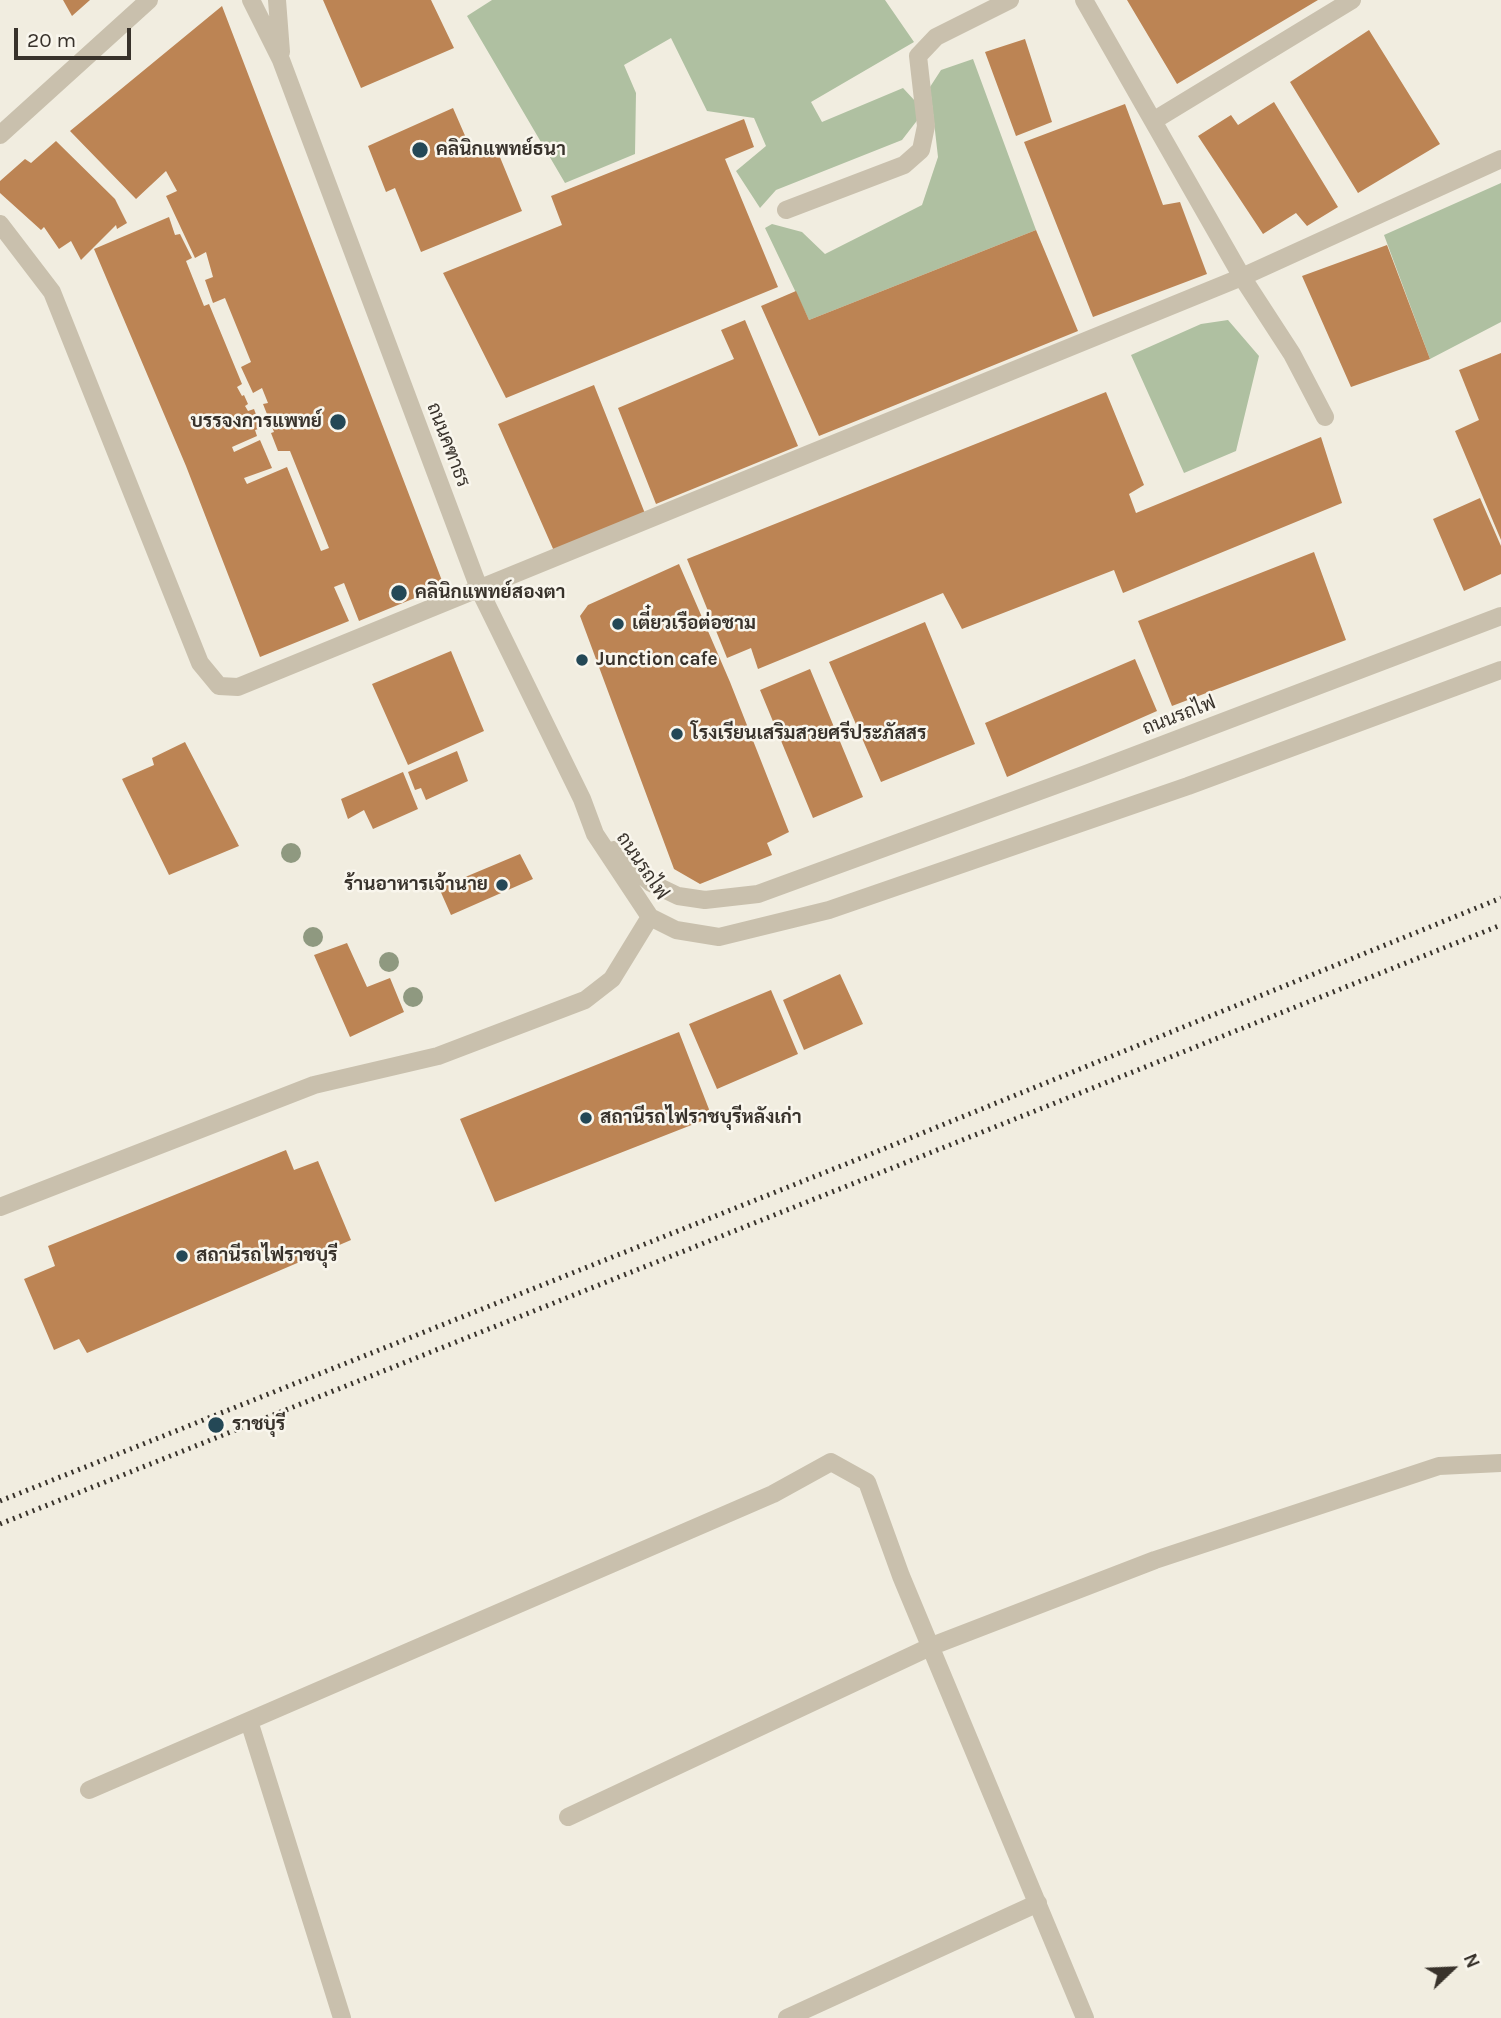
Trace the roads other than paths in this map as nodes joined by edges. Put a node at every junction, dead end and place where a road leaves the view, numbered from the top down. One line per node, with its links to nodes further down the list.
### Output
1 (149, 0): 9 (street)
2 (251, 0): 7 (street, ถนนคฑาธร)
3 (276, 0): 7 (street, ถนนคฑาธร)
4 (1010, 0): 11 (street)
5 (1084, 0): 8 (street)
6 (1352, 0): 8 (street)
7 (281, 60): 15 (street, ถนนคฑาธร)
8 (1153, 121): 13 (street)
9 (0, 135)
10 (1501, 159): 13 (street)
11 (786, 210)
12 (0, 224): 15 (street)
13 (1242, 277): 14 (street); 15 (street)
14 (1325, 417)
15 (480, 591): 18 (street, ถนนคฑาธร)
16 (1501, 616): 18 (street, ถนนรถไฟ)
17 (1501, 670): 19 (street, ถนนรถไฟ)
18 (595, 834): 19 (street, ถนนรถไฟ)
19 (650, 916): 20 (street)
20 (0, 1207)
21 (1501, 1463): 22 (street)
22 (932, 1646): 23 (street); 25 (street); 26 (street)
23 (249, 1721): 24 (street); 27 (street)
24 (89, 1790)
25 (568, 1817)
26 (1038, 1903): 28 (street); 29 (street)
27 (342, 2018)
28 (787, 2018)
29 (1085, 2018)

